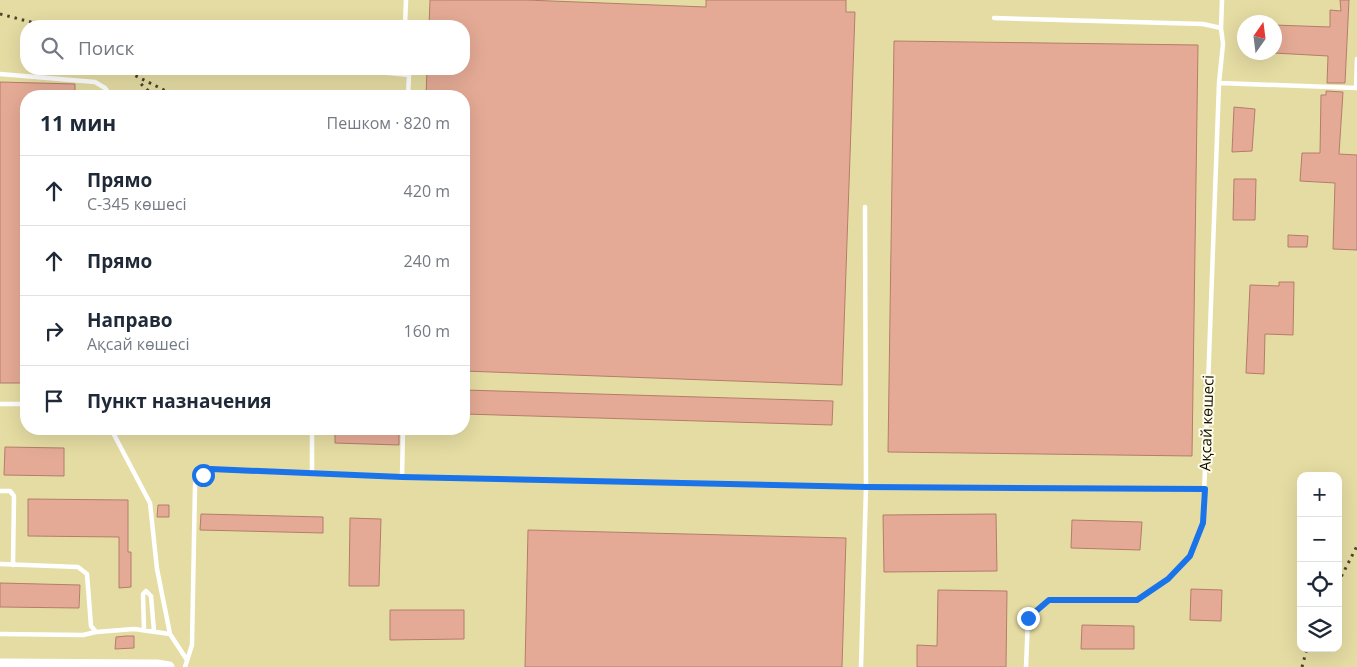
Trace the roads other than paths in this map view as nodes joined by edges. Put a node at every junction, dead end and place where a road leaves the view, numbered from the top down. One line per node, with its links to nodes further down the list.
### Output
1 (406, 0): 4 (lane)
2 (1222, 0): 5 (lane, Ақсай көшесі)
3 (994, 18): 5 (lane)
4 (406, 20)
5 (1221, 28): 9 (lane, Ақсай көшесі)
6 (1357, 60): 10 (lane)
7 (0, 74): 11 (lane)
8 (409, 75): 12 (lane)
9 (1219, 83): 10 (lane); 22 (lane, Ақсай көшесі)
10 (1357, 88)
11 (106, 90)
12 (408, 90)
13 (865, 207): 21 (lane)
14 (0, 404): 15 (lane)
15 (20, 404)
16 (114, 435): 30 (lane)
17 (312, 435): 19 (lane)
18 (403, 435): 20 (lane)
19 (312, 473): 20 (lane); 31 (lane)
20 (402, 477): 21 (lane)
21 (866, 487): 22 (lane); 36 (lane)
22 (1205, 489): 37 (lane, Ақсай көшесі)
23 (0, 491): 25 (lane)
24 (0, 564): 25 (lane)
25 (13, 565): 28 (lane)
26 (144, 630): 27 (lane); 27 (lane); 28 (lane)
27 (154, 631): 30 (lane)
28 (96, 632): 29 (lane)
29 (0, 634)
30 (170, 634): 31 (lane)
31 (187, 660): 35 (lane)
32 (1, 665): 33 (main road)
33 (121, 666): 34 (main road)
34 (169, 667)
35 (185, 667)
36 (861, 667)
37 (1026, 667)

